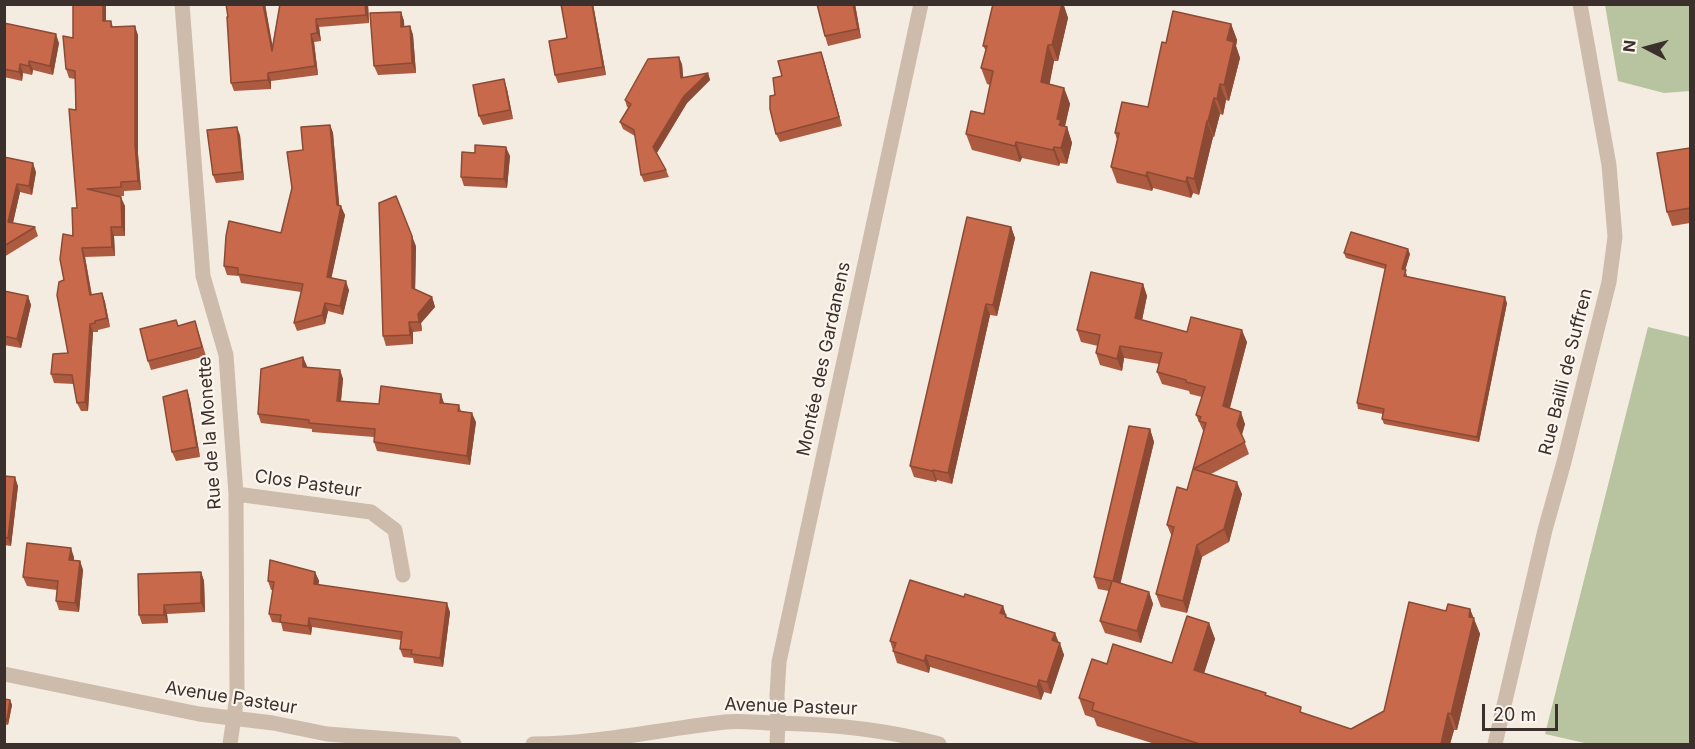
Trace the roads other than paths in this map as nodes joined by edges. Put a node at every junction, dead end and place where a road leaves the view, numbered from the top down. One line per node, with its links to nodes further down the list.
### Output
1 (182, 4): 4 (street, Rue de la Monette)
2 (921, 4): 8 (street, Montée des Gardanens)
3 (1580, 4): 14 (street, Rue Bailli de Suffren)
4 (236, 494): 5 (street, Clos Pasteur); 7 (street, Rue de la Monette)
5 (403, 575)
6 (4, 674): 7 (street, Avenue Pasteur)
7 (234, 718): 9 (street, Rue de la Monette); 10 (street, Avenue Pasteur)
8 (778, 723): 11 (street, Avenue Pasteur); 12 (street, Montée des Gardanens); 13 (street, Avenue Pasteur)
9 (230, 744)
10 (454, 744)
11 (533, 744)
12 (777, 744)
13 (939, 744)
14 (1495, 744)

